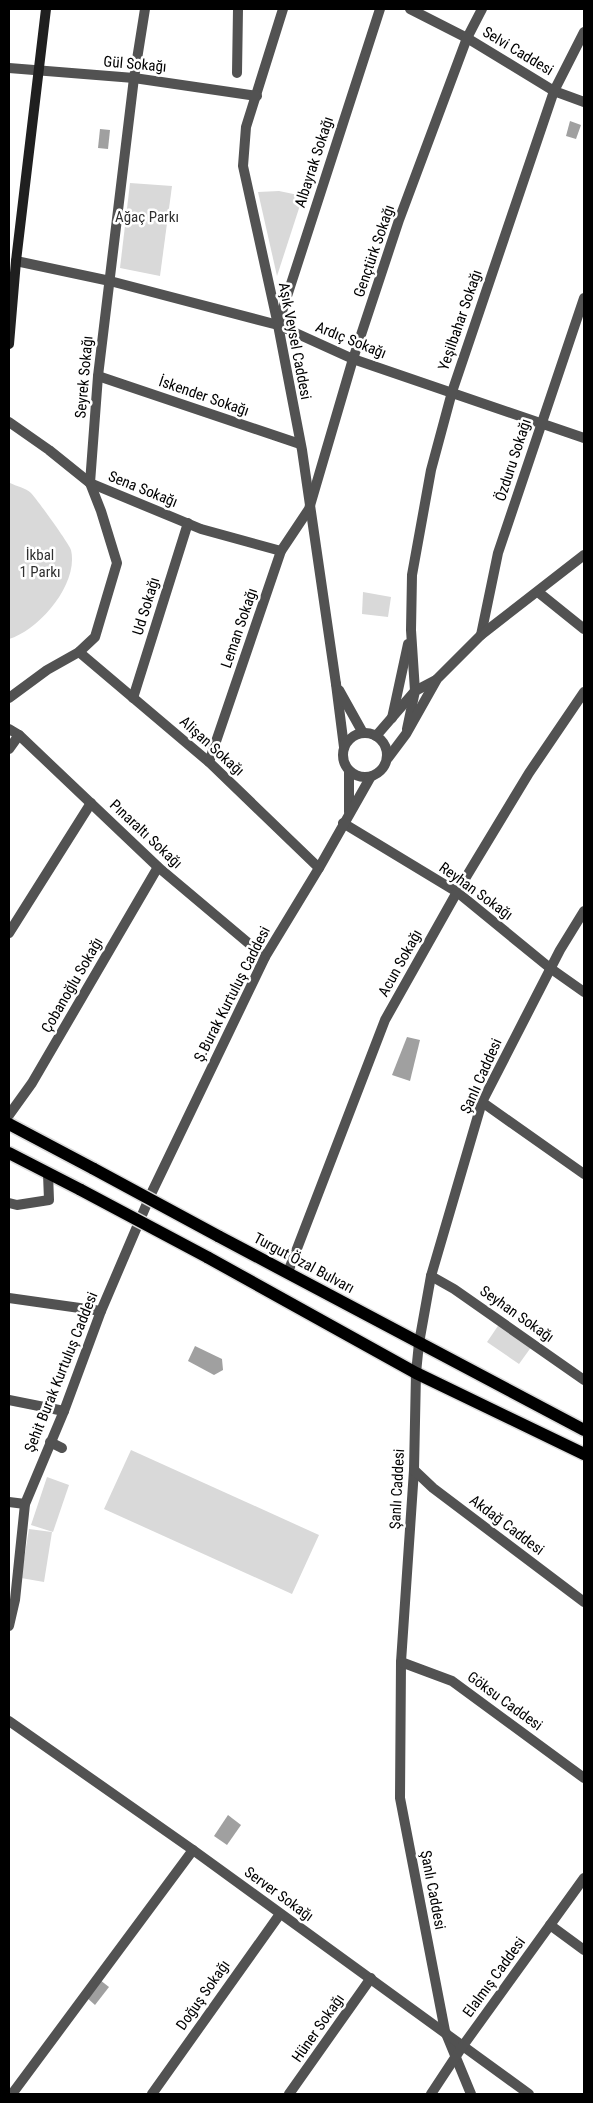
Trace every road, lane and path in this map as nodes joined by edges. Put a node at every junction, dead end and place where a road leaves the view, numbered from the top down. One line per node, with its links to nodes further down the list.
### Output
1 (46, 9): 11 (main road)
2 (145, 9): 13 (street, Seyrek Sokağı)
3 (238, 9): 12 (street)
4 (283, 9): 15 (street, Aşık Veysel Caddesi)
5 (380, 9): 20 (street, Albayrak Sokağı)
6 (410, 9): 9 (street, Selvi Caddesi)
7 (482, 9): 9 (street, Gençtürk Sokağı)
8 (584, 32): 14 (street, Yeşilbahar Sokağı)
9 (467, 38): 14 (street, Selvi Caddesi); 22 (street, Gençtürk Sokağı)
10 (9, 68): 11 (street, Gül Sokağı)
11 (39, 72): 13 (street, Gül Sokağı); 17 (main road)
12 (237, 73)
13 (134, 78): 15 (street, Gül Sokağı); 18 (street, Seyrek Sokağı)
14 (554, 90): 16 (street, Selvi Caddesi); 24 (street, Yeşilbahar Sokağı)
15 (257, 96): 20 (street, Aşık Veysel Caddesi)
16 (584, 102)
17 (16, 261): 18 (street, Ardıç Sokağı); 21 (main road)
18 (110, 281): 20 (street, Ardıç Sokağı); 23 (street, Seyrek Sokağı)
19 (584, 298): 26 (street, Özduru Sokağı)
20 (278, 325): 22 (street, Ardıç Sokağı); 28 (street, Aşık Veysel Caddesi)
21 (9, 344)
22 (353, 359): 24 (street, Ardıç Sokağı); 30 (street, Gençtürk Sokağı)
23 (98, 376): 28 (street, İskender Sokağı); 29 (street, Seyrek Sokağı)
24 (452, 392): 26 (street, Ardıç Sokağı); 36 (street, Yeşilbahar Sokağı)
25 (9, 422): 29 (street, Sena Sokağı)
26 (541, 422): 27 (street, Ardıç Sokağı); 37 (street, Özduru Sokağı)
27 (584, 438)
28 (300, 444): 30 (street, Aşık Veysel Caddesi)
29 (90, 483): 31 (street, Sena Sokağı); 38 (street, Seyrek Sokağı)
30 (310, 509): 32 (street, Leman Sokağı); 40 (street, Aşık Veysel Caddesi)
31 (188, 523): 32 (street, Sena Sokağı); 44 (street, Ud Sokağı)
32 (281, 551): 54 (street, Leman Sokağı)
33 (584, 555): 34 (street)
34 (538, 592): 35 (street); 37 (street)
35 (584, 629)
36 (411, 630): 41 (street, Yeşilbahar Sokağı); 45 (street, Yeşilbahar Sokağı)
37 (481, 634): 39 (street)
38 (79, 652): 43 (street, Seyrek Sokağı); 44 (street, Alişan Sokağı)
39 (437, 679): 41 (street); 48 (street)
40 (336, 684): 47 (street, Aşık Veysel Caddesi); 51 (street, Aşık Veysel Caddesi)
41 (415, 691): 45 (street); 48 (street, Yeşilbahar Sokağı)
42 (584, 692): 62 (street, Acun Sokağı)
43 (9, 698)
44 (133, 698): 54 (street, Alişan Sokağı)
45 (392, 718): 50 (street)
46 (9, 729): 49 (street, Pınaraltı Sokağı)
47 (363, 733): 50 (street); 51 (street)
48 (406, 734): 53 (street)
49 (19, 735): 52 (street); 57 (street, Pınaraltı Sokağı)
50 (376, 736): 53 (street)
51 (344, 747): 55 (street)
52 (9, 749)
53 (388, 758): 56 (street)
54 (209, 762): 61 (street, Alişan Sokağı)
55 (349, 771): 56 (street); 58 (street)
56 (370, 778): 58 (street)
57 (91, 803): 60 (street, Pınaraltı Sokağı); 64 (street)
58 (349, 813): 59 (street, Ş.Burak Kurtuluş Caddesi)
59 (344, 823): 61 (street, Ş.Burak Kurtuluş Caddesi); 62 (street, Reyhan Sokağı)
60 (158, 867): 65 (street, Pınaraltı Sokağı); 69 (street, Çobanoğlu Sokağı)
61 (320, 868): 65 (street, Ş.Burak Kurtuluş Caddesi)
62 (457, 892): 66 (street, Reyhan Sokağı); 76 (street, Acun Sokağı)
63 (584, 911): 66 (street, Şanlı Caddesi)
64 (9, 933)
65 (265, 956): 74 (street, Ş.Burak Kurtuluş Caddesi)
66 (550, 968): 67 (street, Reyhan Sokağı); 68 (street, Şanlı Caddesi)
67 (584, 992)
68 (482, 1102): 73 (street); 77 (street, Şanlı Caddesi)
69 (9, 1116)
70 (9, 1124): 76 (main road, Turgut Özal Bulvarı, bridge)
71 (9, 1153): 72 (main road)
72 (48, 1174): 75 (street); 81 (main road, bridge)
73 (584, 1174)
74 (151, 1194): 79 (street, Şehit Burak Kurtuluş Caddesi)
75 (9, 1203)
76 (288, 1272): 80 (main road, Turgut Özal Bulvarı)
77 (431, 1276): 80 (street, Şanlı Caddesi); 82 (street, Seyhan Sokağı)
78 (9, 1298): 79 (street)
79 (101, 1311): 84 (street, Şehit Burak Kurtuluş Caddesi)
80 (419, 1343): 81 (street, Şanlı Caddesi); 85 (main road, Turgut Özal Bulvarı)
81 (416, 1372): 88 (main road); 89 (street, Şanlı Caddesi)
82 (584, 1380)
83 (9, 1400): 84 (street)
84 (64, 1411): 86 (street, Şehit Burak Kurtuluş Caddesi)
85 (584, 1430)
86 (50, 1442): 87 (street); 91 (street, Şehit Burak Kurtuluş Caddesi)
87 (62, 1448)
88 (584, 1454)
89 (414, 1470): 93 (street, Akdağ Caddesi); 95 (street, Şanlı Caddesi)
90 (9, 1502): 91 (street)
91 (25, 1504): 92 (street, Şehit Burak Kurtuluş Caddesi)
92 (12, 1599): 94 (street, Şehit Burak Kurtuluş Caddesi)
93 (584, 1602)
94 (9, 1626)
95 (401, 1662): 97 (street, Göksu Caddesi); 104 (street, Şanlı Caddesi)
96 (9, 1721): 98 (street, Server Sokağı)
97 (584, 1778)
98 (194, 1850): 100 (street, Server Sokağı); 107 (street)
99 (584, 1878): 101 (street, Elalmış Caddesi)
100 (280, 1914): 103 (street, Server Sokağı); 108 (street, Doğuş Sokağı)
101 (550, 1925): 102 (street); 105 (street, Elalmış Caddesi)
102 (584, 1950)
103 (371, 1978): 104 (street, Server Sokağı); 109 (street, Hüner Sokağı)
104 (444, 2031): 105 (street, Server Sokağı); 106 (street, Şanlı Caddesi)
105 (462, 2047): 106 (street, Elalmış Caddesi); 112 (street, Server Sokağı)
106 (456, 2057): 110 (street, Elalmış Caddesi); 111 (street, Şanlı Caddesi)
107 (12, 2094)
108 (152, 2094)
109 (289, 2094)
110 (431, 2094)
111 (471, 2094)
112 (529, 2094)

